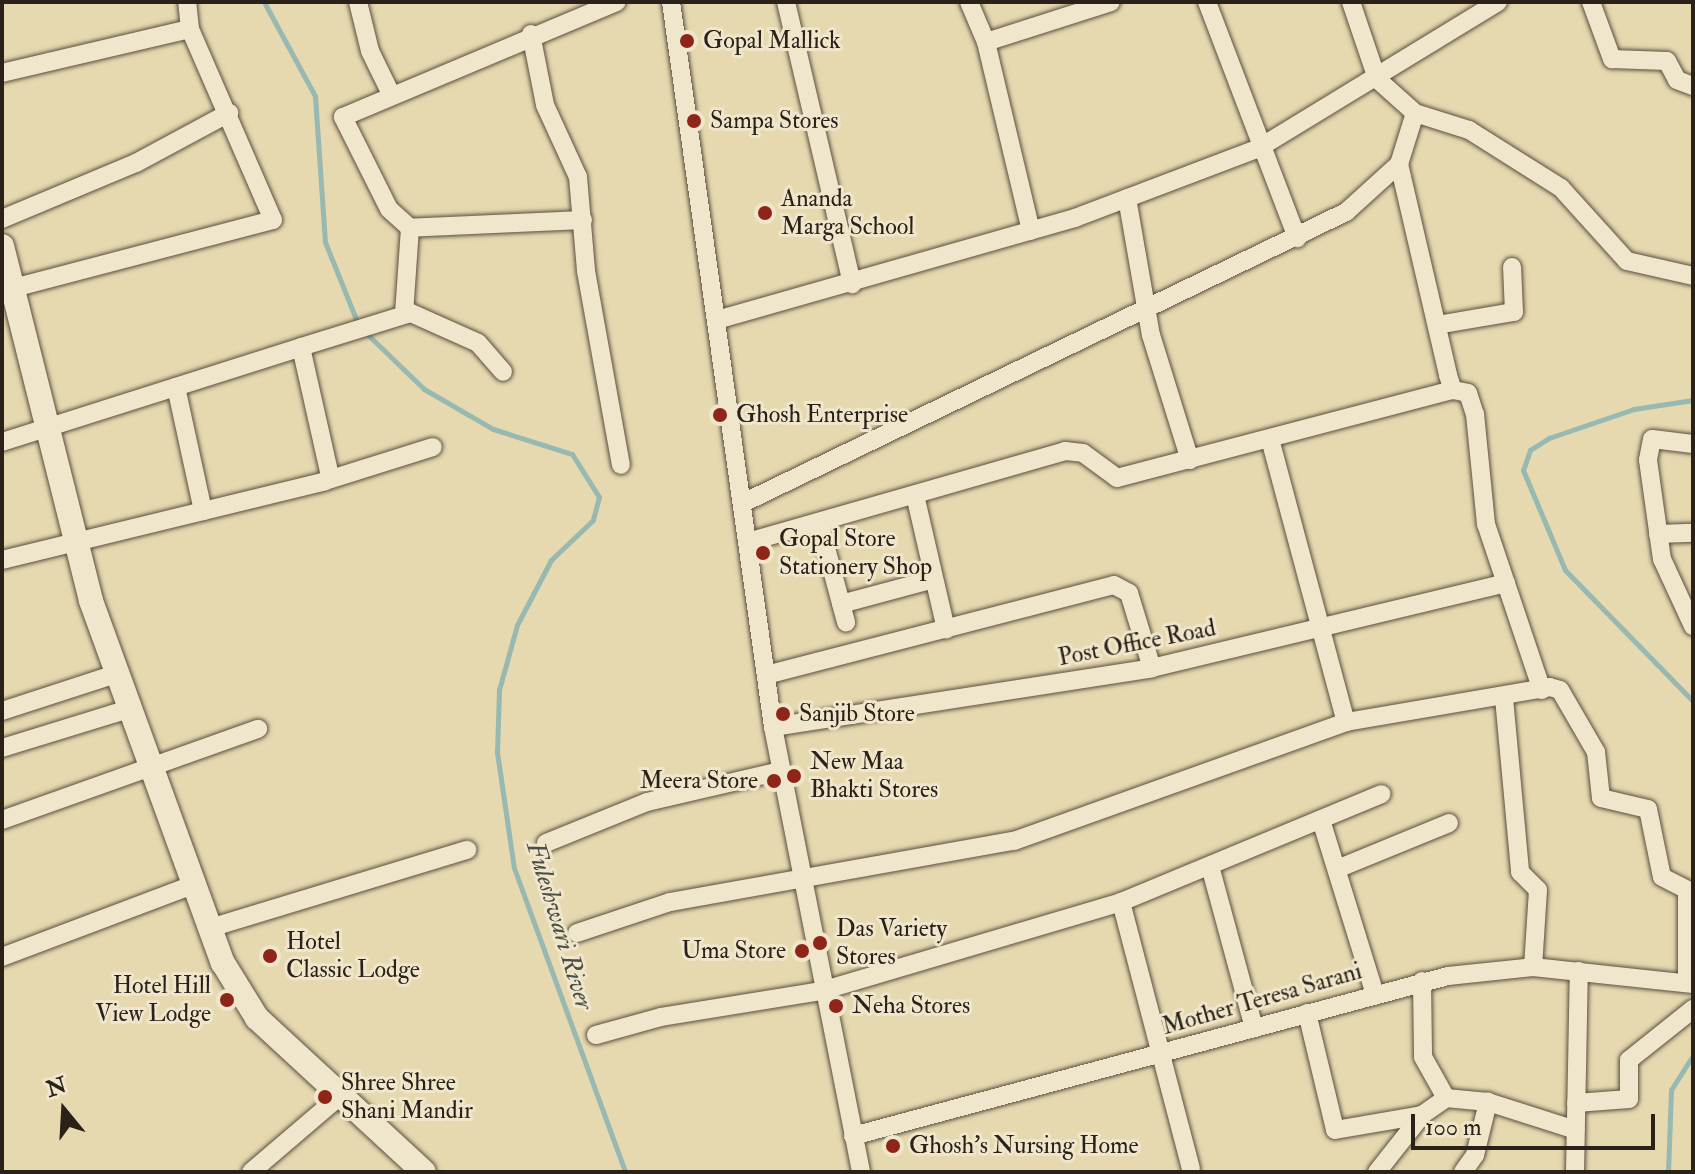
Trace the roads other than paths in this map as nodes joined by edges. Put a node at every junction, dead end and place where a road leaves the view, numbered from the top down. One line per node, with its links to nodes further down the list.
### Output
1 (187, 2): 16 (street)
2 (358, 2): 22 (street)
3 (617, 2): 13 (street)
4 (671, 2): 40 (street)
5 (786, 2): 36 (street)
6 (969, 2): 18 (street)
7 (1046, 2): 15 (street)
8 (1111, 2): 15 (street)
9 (1207, 2): 25 (street)
10 (1351, 2): 20 (street)
11 (1498, 2): 14 (street)
12 (1591, 2): 21 (street)
13 (582, 7): 17 (street)
14 (1476, 9): 20 (street)
15 (1052, 20): 18 (street)
16 (190, 29): 19 (street); 23 (street)
17 (531, 34): 22 (street); 29 (street)
18 (986, 42): 31 (street)
19 (2, 73)
20 (1377, 79): 24 (street); 25 (street)
21 (1693, 86)
22 (391, 94): 30 (street)
23 (229, 113): 28 (street); 37 (street)
24 (1415, 113): 26 (street); 35 (street)
25 (1259, 148): 27 (street); 32 (street)
26 (1399, 164): 32 (street); 41 (street)
27 (1127, 198): 31 (street); 38 (street)
28 (2, 219)
29 (583, 220): 30 (street); 52 (street)
30 (410, 228): 39 (street)
31 (1031, 231): 36 (street)
32 (1297, 238): 38 (street)
33 (2, 246): 37 (main road)
34 (1512, 267): 41 (street)
35 (1693, 276)
36 (852, 284): 40 (street)
37 (8, 289): 46 (main road)
38 (1148, 313): 51 (street); 55 (street)
39 (404, 314): 42 (street); 43 (street)
40 (717, 320): 55 (street)
41 (1437, 325): 45 (street)
42 (301, 347): 44 (street); 53 (street)
43 (503, 372)
44 (176, 387): 46 (street); 56 (street)
45 (1453, 390): 47 (street); 64 (street)
46 (49, 426): 48 (street); 60 (main road)
47 (1270, 439): 51 (street); 67 (street)
48 (2, 442)
49 (1693, 444): 59 (street)
50 (433, 447): 53 (street)
51 (1190, 460): 54 (street)
52 (621, 465)
53 (330, 476): 56 (street)
54 (915, 495): 57 (street); 63 (street)
55 (743, 503): 61 (street)
56 (203, 511): 60 (street)
57 (819, 522): 61 (street); 65 (street)
58 (1693, 533): 59 (street)
59 (1658, 534): 68 (street)
60 (74, 541): 62 (street); 71 (main road)
61 (748, 542): 72 (street)
62 (2, 560)
63 (934, 579): 65 (street); 69 (street)
64 (1506, 583): 67 (street, Post Office Road); 73 (street)
65 (841, 604): 66 (street)
66 (846, 622)
67 (1323, 626): 70 (street, Post Office Road); 77 (street)
68 (1693, 626)
69 (946, 629): 70 (street); 72 (street)
70 (1152, 668): 78 (street, Post Office Road)
71 (116, 674): 75 (main road); 76 (street)
72 (766, 675): 78 (street)
73 (1542, 690): 74 (street); 93 (street)
74 (1504, 698): 77 (street); 98 (street)
75 (129, 709): 80 (street); 81 (main road)
76 (2, 711)
77 (1346, 722): 91 (street)
78 (773, 727): 82 (street)
79 (258, 729): 81 (street)
80 (2, 748)
81 (150, 767): 84 (street); 92 (main road)
82 (780, 771): 87 (street); 91 (street)
83 (1382, 794): 85 (street)
84 (2, 820)
85 (1321, 820): 89 (street); 90 (street)
86 (1449, 823): 90 (street)
87 (546, 843)
88 (467, 850): 95 (street)
89 (1210, 866): 94 (street); 106 (street)
90 (1337, 869): 103 (street)
91 (801, 880): 96 (street); 102 (street)
92 (193, 885): 95 (main road); 97 (street)
93 (1690, 892): 101 (street)
94 (1121, 902): 102 (street); 108 (street)
95 (210, 928): 109 (main road)
96 (577, 933)
97 (2, 957)
98 (1533, 967): 99 (street, Mother Teresa Sarani); 100 (street, Mother Teresa Sarani)
99 (1579, 971): 101 (street, Mother Teresa Sarani); 112 (street)
100 (1422, 981): 103 (street, Mother Teresa Sarani); 110 (street)
101 (1690, 983)
102 (821, 991): 107 (street); 115 (street)
103 (1374, 991): 105 (street, Mother Teresa Sarani)
104 (1693, 1009): 112 (street)
105 (1307, 1013): 106 (street, Mother Teresa Sarani); 113 (street)
106 (1254, 1028): 108 (street, Mother Teresa Sarani)
107 (596, 1035)
108 (1163, 1052): 115 (street, Mother Teresa Sarani); 116 (street)
109 (341, 1095): 117 (street); 118 (main road)
110 (1446, 1098): 111 (street); 113 (street)
111 (1488, 1102): 114 (street); 121 (street)
112 (1576, 1103): 114 (street)
113 (1422, 1115): 120 (street)
114 (1576, 1130): 122 (street)
115 (853, 1136): 119 (street)
116 (1191, 1169)
117 (251, 1172)
118 (424, 1172)
119 (861, 1172)
120 (1377, 1172)
121 (1463, 1172)
122 (1575, 1172)

